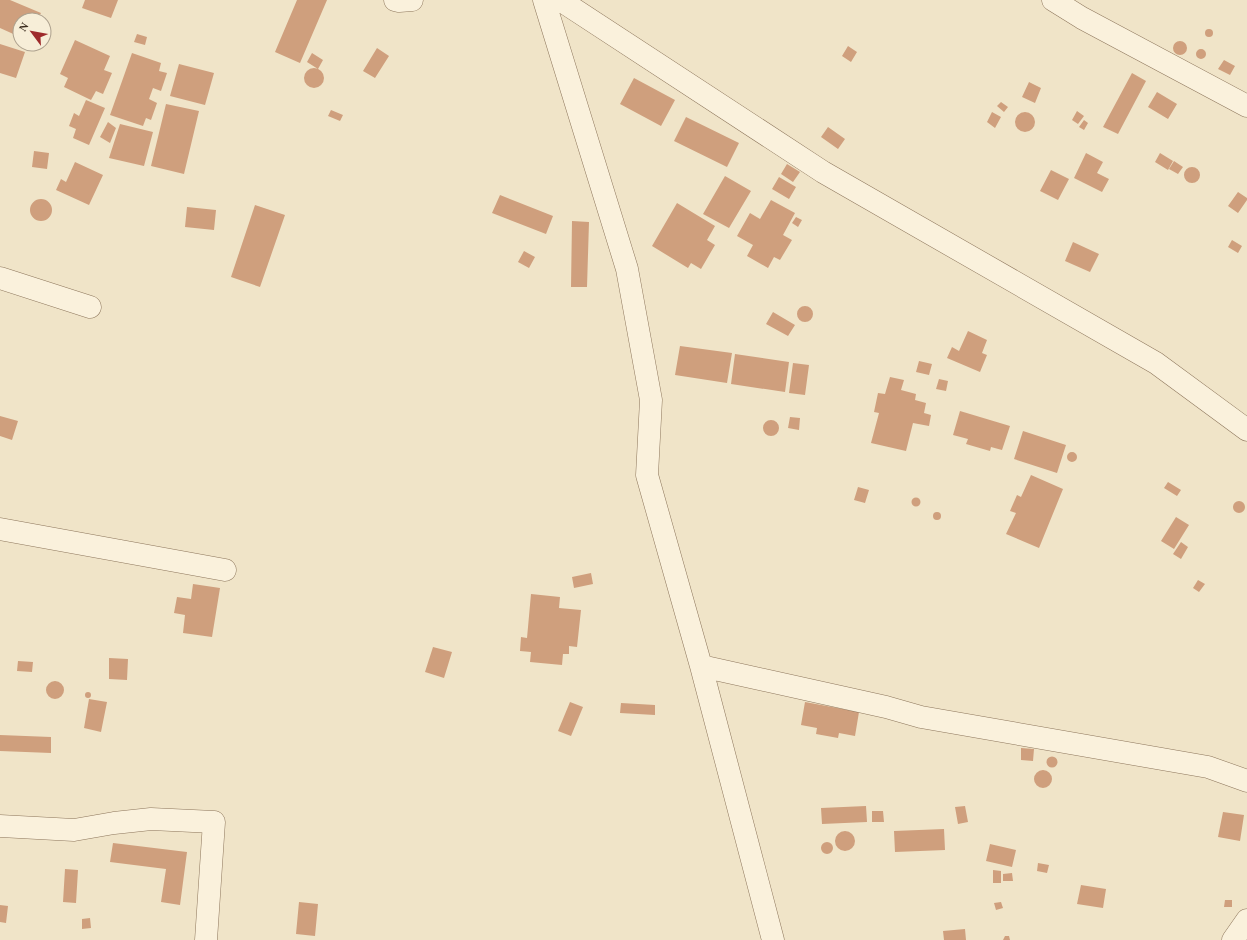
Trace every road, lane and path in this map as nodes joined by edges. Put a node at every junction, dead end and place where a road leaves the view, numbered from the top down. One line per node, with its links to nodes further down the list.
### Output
1 (395, 0): 2 (street)
2 (412, 0)
3 (544, 0): 12 (street)
4 (560, 0): 9 (street)
5 (1053, 0): 6 (street)
6 (1247, 106)
7 (0, 278): 8 (street)
8 (90, 307)
9 (1247, 430)
10 (0, 529): 11 (street)
11 (225, 570)
12 (701, 666): 13 (street); 17 (street)
13 (1247, 781)
14 (0, 826): 16 (street)
15 (1247, 920): 18 (street)
16 (206, 940)
17 (772, 940)
18 (1233, 940)

